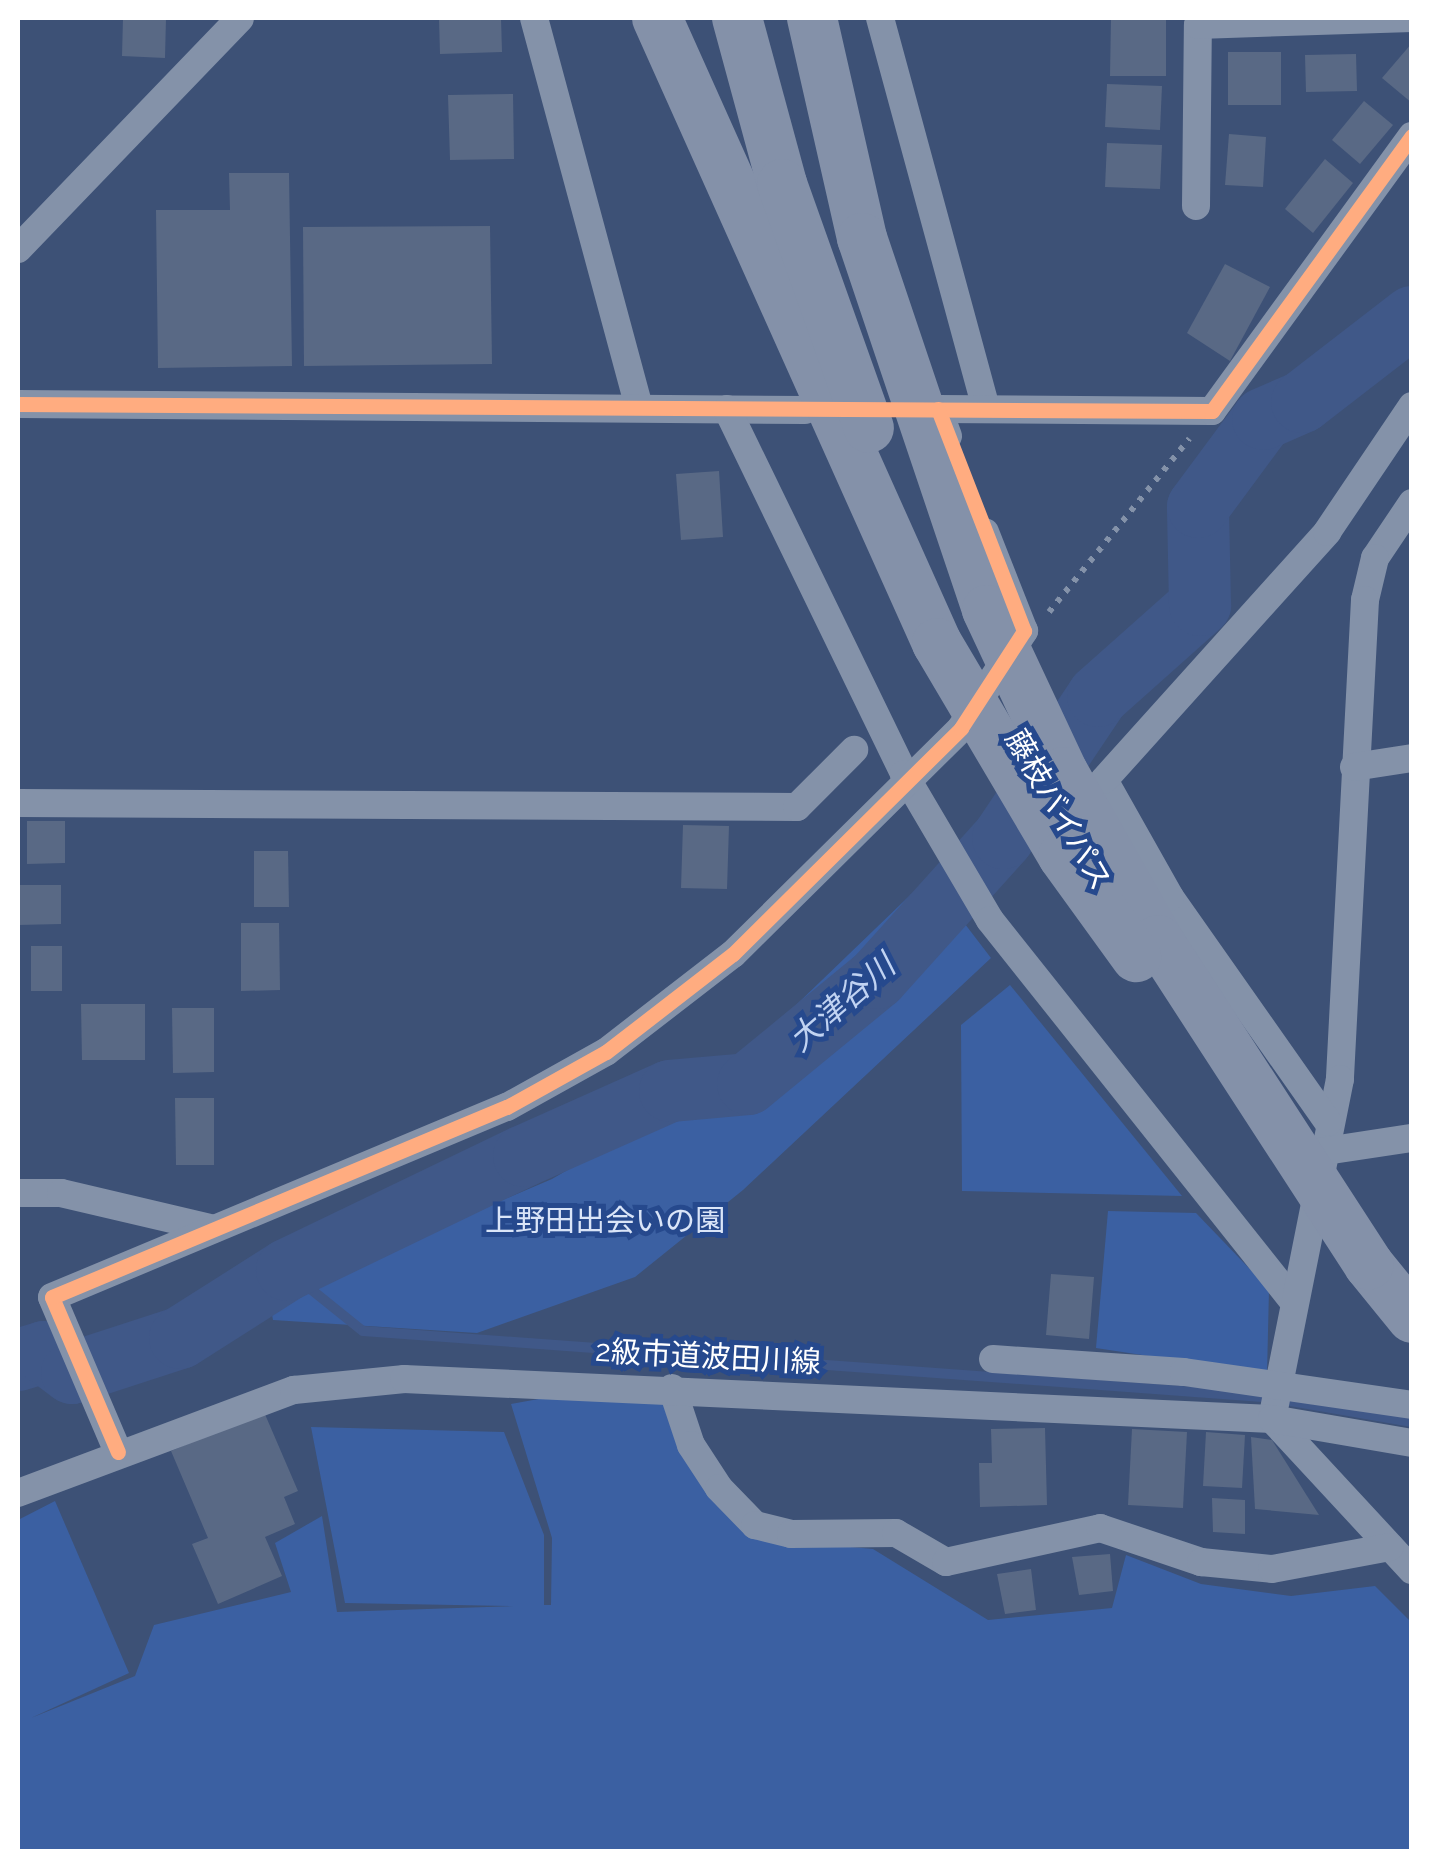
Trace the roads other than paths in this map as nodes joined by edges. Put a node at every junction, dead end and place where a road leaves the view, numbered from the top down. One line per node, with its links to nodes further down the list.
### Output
1 (240, 18): 10 (street)
2 (534, 18): 13 (street)
3 (657, 18): 18 (highway)
4 (737, 18): 18 (highway)
5 (812, 18): 18 (highway)
6 (880, 18): 15 (street)
7 (1412, 18): 9 (street)
8 (1412, 136): 15 (street)
9 (1196, 206)
10 (18, 249)
11 (18, 404): 13 (street)
12 (1412, 406): 24 (street)
13 (639, 408): 14 (street)
14 (727, 409): 16 (street); 22 (street)
15 (986, 409): 22 (street)
16 (805, 410)
17 (1412, 503): 21 (street)
18 (962, 629): 29 (highway, bridge); 29 (highway, bridge)
19 (854, 750): 23 (street)
20 (1412, 758): 21 (street)
21 (1354, 767): 24 (street)
22 (908, 780): 28 (street); 30 (street)
23 (18, 802)
24 (1328, 1122): 26 (street)
25 (1412, 1138): 26 (street)
26 (1319, 1152): 30 (street)
27 (18, 1193): 28 (street)
28 (214, 1229): 38 (street)
29 (1369, 1264): 31 (highway)
30 (1291, 1298): 33 (street)
31 (1412, 1318)
32 (993, 1360): 33 (street)
33 (1276, 1382): 35 (street); 36 (street)
34 (672, 1388): 36 (street, 2級市道波田川線); 38 (street, 2級市道波田川線); 40 (street)
35 (1412, 1405)
36 (1272, 1419): 37 (street, 2級市道波田川線); 40 (street)
37 (1412, 1443)
38 (118, 1452): 39 (street, 2級市道波田川線)
39 (18, 1493)
40 (1390, 1547): 41 (street)
41 (1412, 1570)

